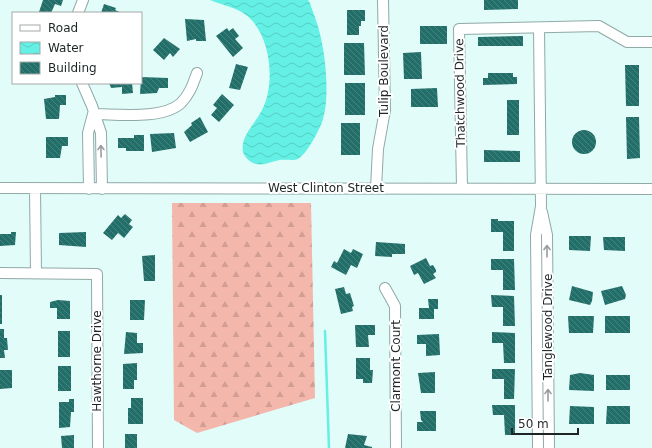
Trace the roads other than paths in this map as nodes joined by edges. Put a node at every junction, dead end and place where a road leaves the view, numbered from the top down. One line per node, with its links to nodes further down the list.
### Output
1 (83, 0): 3 (street)
2 (383, 0): 10 (street, Tulip Boulevard)
3 (78, 12)
4 (539, 28): 5 (street); 11 (street, Thatchwood Drive); 15 (street, Tanglewood Drive)
5 (652, 42)
6 (197, 73): 8 (street)
7 (82, 84): 8 (street)
8 (93, 114): 13 (street); 14 (street, one-way to 8)
9 (0, 188): 12 (street, West Clinton Street)
10 (376, 188): 11 (street, West Clinton Street); 14 (street, West Clinton Street)
11 (462, 188): 15 (street, West Clinton Street)
12 (35, 189): 13 (street, West Clinton Street); 19 (street)
13 (88, 189): 14 (street, West Clinton Street)
14 (102, 189)
15 (541, 189): 16 (street, West Clinton Street); 17 (street, Tanglewood Drive)
16 (652, 189)
17 (541, 206): 23 (street, Tanglewood Drive); 24 (street, Tanglewood Drive, one-way to 17)
18 (0, 273): 19 (street)
19 (36, 273): 21 (street, Hawthorne Drive)
20 (385, 288): 22 (street, Clarmont Court)
21 (98, 448)
22 (396, 448)
23 (538, 448)
24 (549, 448)

